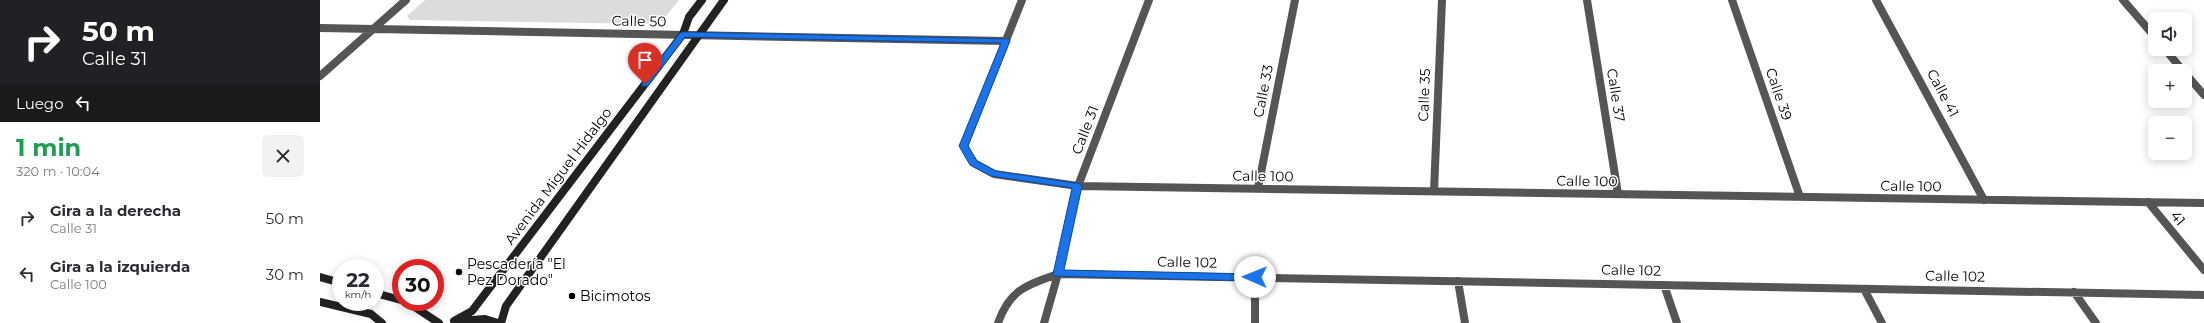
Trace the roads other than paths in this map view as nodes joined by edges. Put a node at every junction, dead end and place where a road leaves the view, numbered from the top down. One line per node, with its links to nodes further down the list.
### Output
1 (406, 0): 13 (street)
2 (702, 0): 15 (street, Avenida Miguel Hidalgo)
3 (724, 0): 16 (street)
4 (1022, 0): 17 (street)
5 (1149, 0): 23 (street, Calle 31)
6 (1295, 0): 24 (street, Calle 33)
7 (1442, 0): 25 (street, Calle 35)
8 (1587, 0): 26 (street, Calle 37)
9 (1732, 0): 27 (street, Calle 39)
10 (1876, 0): 28 (street, Calle 41)
11 (2123, 0): 14 (street)
12 (320, 28): 13 (street, Calle 50)
13 (374, 28): 15 (street, Calle 50); 20 (street)
14 (2148, 29)
15 (683, 34): 16 (street, Calle 50); 43 (street, Avenida Miguel Hidalgo)
16 (699, 35): 17 (street, Calle 50); 46 (street)
17 (1006, 41): 23 (street, Calle 100)
18 (2171, 56): 19 (street)
19 (2177, 64)
20 (320, 76)
21 (2192, 81): 22 (street)
22 (2204, 95)
23 (1078, 186): 24 (street, Calle 100); 32 (street, Calle 31)
24 (1258, 188): 25 (street, Calle 100)
25 (1434, 191): 26 (street, Calle 100)
26 (1618, 194): 27 (street, Calle 100)
27 (1800, 197): 28 (street, Calle 100)
28 (1984, 200): 29 (street, Calle 100)
29 (2148, 202): 30 (street, Calle 100); 31 (street, 41)
30 (2204, 203)
31 (2204, 270)
32 (1058, 274): 34 (street, Calle 102); 47 (street); 48 (street, Calle 31)
33 (320, 277): 35 (street)
34 (1255, 277): 36 (street, Calle 102); 49 (street)
35 (332, 280)
36 (1458, 281): 37 (street, Calle 102); 50 (street)
37 (1664, 285): 38 (street, Calle 102); 51 (street)
38 (1864, 288): 39 (street, Calle 102); 52 (street)
39 (2074, 292): 40 (street, Calle 102); 53 (street)
40 (2204, 295)
41 (320, 302): 44 (street)
42 (421, 311): 45 (street)
43 (452, 322): 46 (street)
44 (382, 323)
45 (439, 323)
46 (499, 323)
47 (998, 323)
48 (1044, 323)
49 (1255, 323)
50 (1465, 323)
51 (1677, 323)
52 (1882, 323)
53 (2096, 323)

